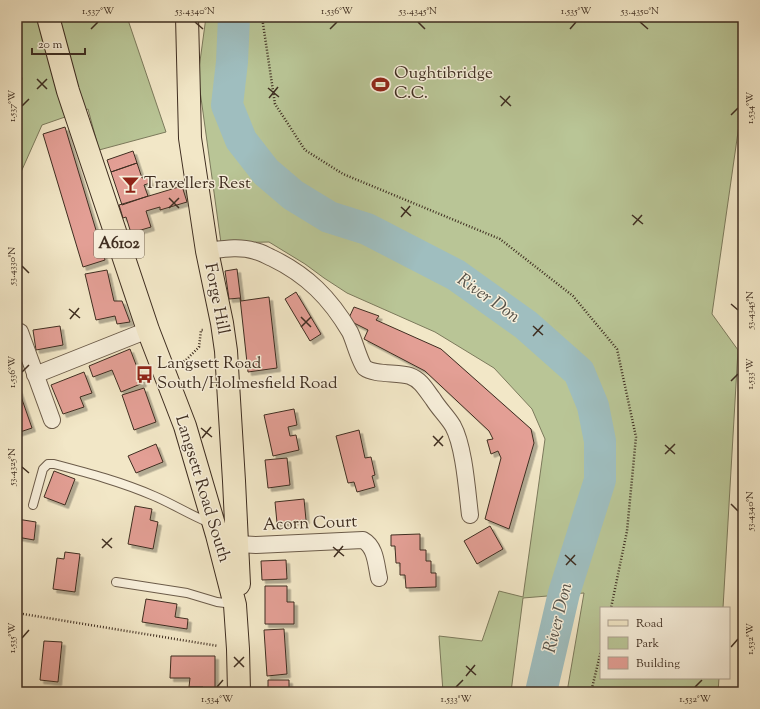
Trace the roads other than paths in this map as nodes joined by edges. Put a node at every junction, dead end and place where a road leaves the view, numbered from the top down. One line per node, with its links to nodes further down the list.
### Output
1 (48, 17): 4 (main road, Langsett Road South / A6102)
2 (187, 17): 3 (main road, Forge Hill / A6102)
3 (207, 251): 8 (main road, Forge Hill / A6102); 11 (street)
4 (148, 330): 6 (street); 9 (main road, Langsett Road South / A6102)
5 (20, 332): 6 (street)
6 (35, 375): 7 (street)
7 (52, 420)
8 (233, 461): 9 (main road); 13 (main road, Forge Hill / A6102)
9 (198, 469): 12 (main road, Langsett Road South / A6102)
10 (33, 505): 12 (lane)
11 (470, 515)
12 (214, 525): 16 (main road, Langsett Road South / A6102)
13 (238, 544): 14 (street, Acorn Court); 16 (main road, Forge Hill / A6102)
14 (379, 578)
15 (116, 582): 16 (lane)
16 (235, 605): 17 (main road, Langsett Road South / A6102)
17 (239, 692)

